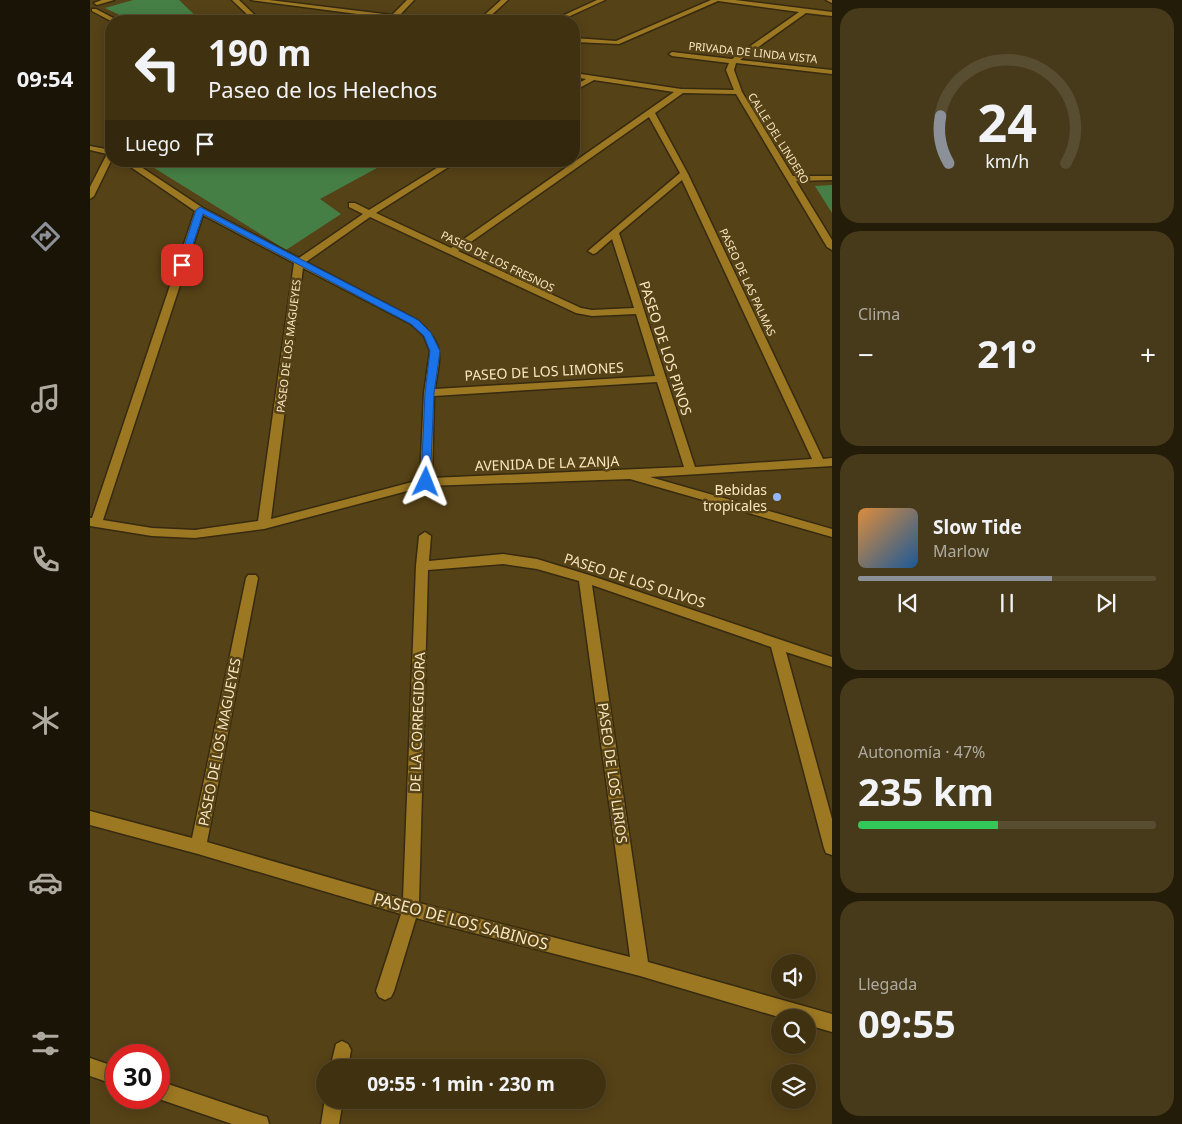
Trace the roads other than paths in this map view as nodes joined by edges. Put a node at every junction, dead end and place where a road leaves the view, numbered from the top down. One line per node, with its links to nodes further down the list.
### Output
1 (112, 0): 11 (street)
2 (235, 0): 16 (street)
3 (254, 0): 13 (street)
4 (411, 0): 19 (street)
5 (505, 0): 20 (street)
6 (602, 0): 21 (street)
7 (716, 0): 22 (street)
8 (720, 0): 10 (street)
9 (767, 0): 10 (street)
10 (755, 4): 12 (street)
11 (95, 8): 15 (street)
12 (804, 10): 14 (street); 24 (street)
13 (342, 12): 17 (street); 18 (street)
14 (832, 14)
15 (106, 15)
16 (251, 15)
17 (345, 15)
18 (373, 15)
19 (396, 15)
20 (488, 15)
21 (568, 15)
22 (580, 40)
23 (672, 54): 24 (street, PRIVADA DE LINDA VISTA)
24 (733, 61): 25 (street, PRIVADA DE LINDA VISTA); 30 (street, CALLE DEL LINDERO)
25 (832, 72)
26 (580, 76): 27 (street)
27 (593, 78): 28 (street); 29 (street)
28 (580, 86)
29 (681, 91): 30 (street); 31 (street)
30 (738, 92): 41 (street, CALLE DEL LINDERO)
31 (651, 113): 34 (street); 39 (street, PASEO DE LAS PALMAS)
32 (90, 148): 33 (street)
33 (105, 151)
34 (580, 162)
35 (105, 165): 42 (street)
36 (135, 167): 44 (street)
37 (444, 167): 45 (street, PASEO DE LOS MAGUEYES)
38 (573, 167): 48 (street)
39 (684, 174): 46 (street); 55 (street, PASEO DE LAS PALMAS)
40 (832, 178): 41 (street)
41 (792, 179): 47 (street, CALLE DEL LINDERO)
42 (90, 196)
43 (352, 205): 45 (street, PASEO DE LOS FRESNOS)
44 (200, 210): 50 (street); 59 (street)
45 (370, 213): 48 (street, PASEO DE LOS FRESNOS); 50 (street, PASEO DE LOS MAGUEYES)
46 (615, 233): 49 (street); 51 (street, PASEO DE LOS PINOS)
47 (832, 247)
48 (452, 251): 51 (street, PASEO DE LOS FRESNOS)
49 (593, 251)
50 (299, 262): 53 (street); 60 (street, PASEO DE LOS MAGUEYES)
51 (639, 311): 52 (street, PASEO DE LOS PINOS)
52 (661, 379): 53 (street, PASEO DE LOS LIMONES); 56 (street, PASEO DE LOS PINOS)
53 (429, 393): 58 (street)
54 (832, 462): 55 (street, AVENIDA DE LA ZANJA)
55 (819, 463): 56 (street, AVENIDA DE LA ZANJA)
56 (691, 471): 57 (street, AVENIDA DE LA ZANJA)
57 (625, 475): 58 (street, AVENIDA DE LA ZANJA); 61 (street)
58 (426, 482): 60 (street, AVENIDA DE LA ZANJA)
59 (93, 523): 60 (street, AVENIDA DE LA ZANJA)
60 (264, 525)
61 (832, 533)
62 (425, 536): 63 (street, DE LA CORREGIDORA)
63 (422, 566): 65 (street, PASEO DE LOS OLIVOS); 71 (street, DE LA CORREGIDORA)
64 (252, 578): 69 (street, PASEO DE LOS MAGUEYES)
65 (585, 578): 66 (street, PASEO DE LOS OLIVOS); 72 (street, PASEO DE LOS LIRIOS)
66 (777, 643): 67 (street, PASEO DE LOS OLIVOS); 70 (street)
67 (832, 662)
68 (90, 818): 69 (street, PASEO DE LOS SABINOS)
69 (198, 847): 71 (street, PASEO DE LOS SABINOS)
70 (832, 848)
71 (411, 909): 72 (street, PASEO DE LOS SABINOS); 73 (street, DE LA CORREGIDORA)
72 (640, 968): 74 (street, PASEO DE LOS SABINOS)
73 (385, 991)
74 (832, 1023)
75 (90, 1067): 76 (street)
76 (105, 1072)
77 (170, 1094): 79 (street)
78 (332, 1109): 80 (street)
79 (260, 1124)
80 (330, 1124)

